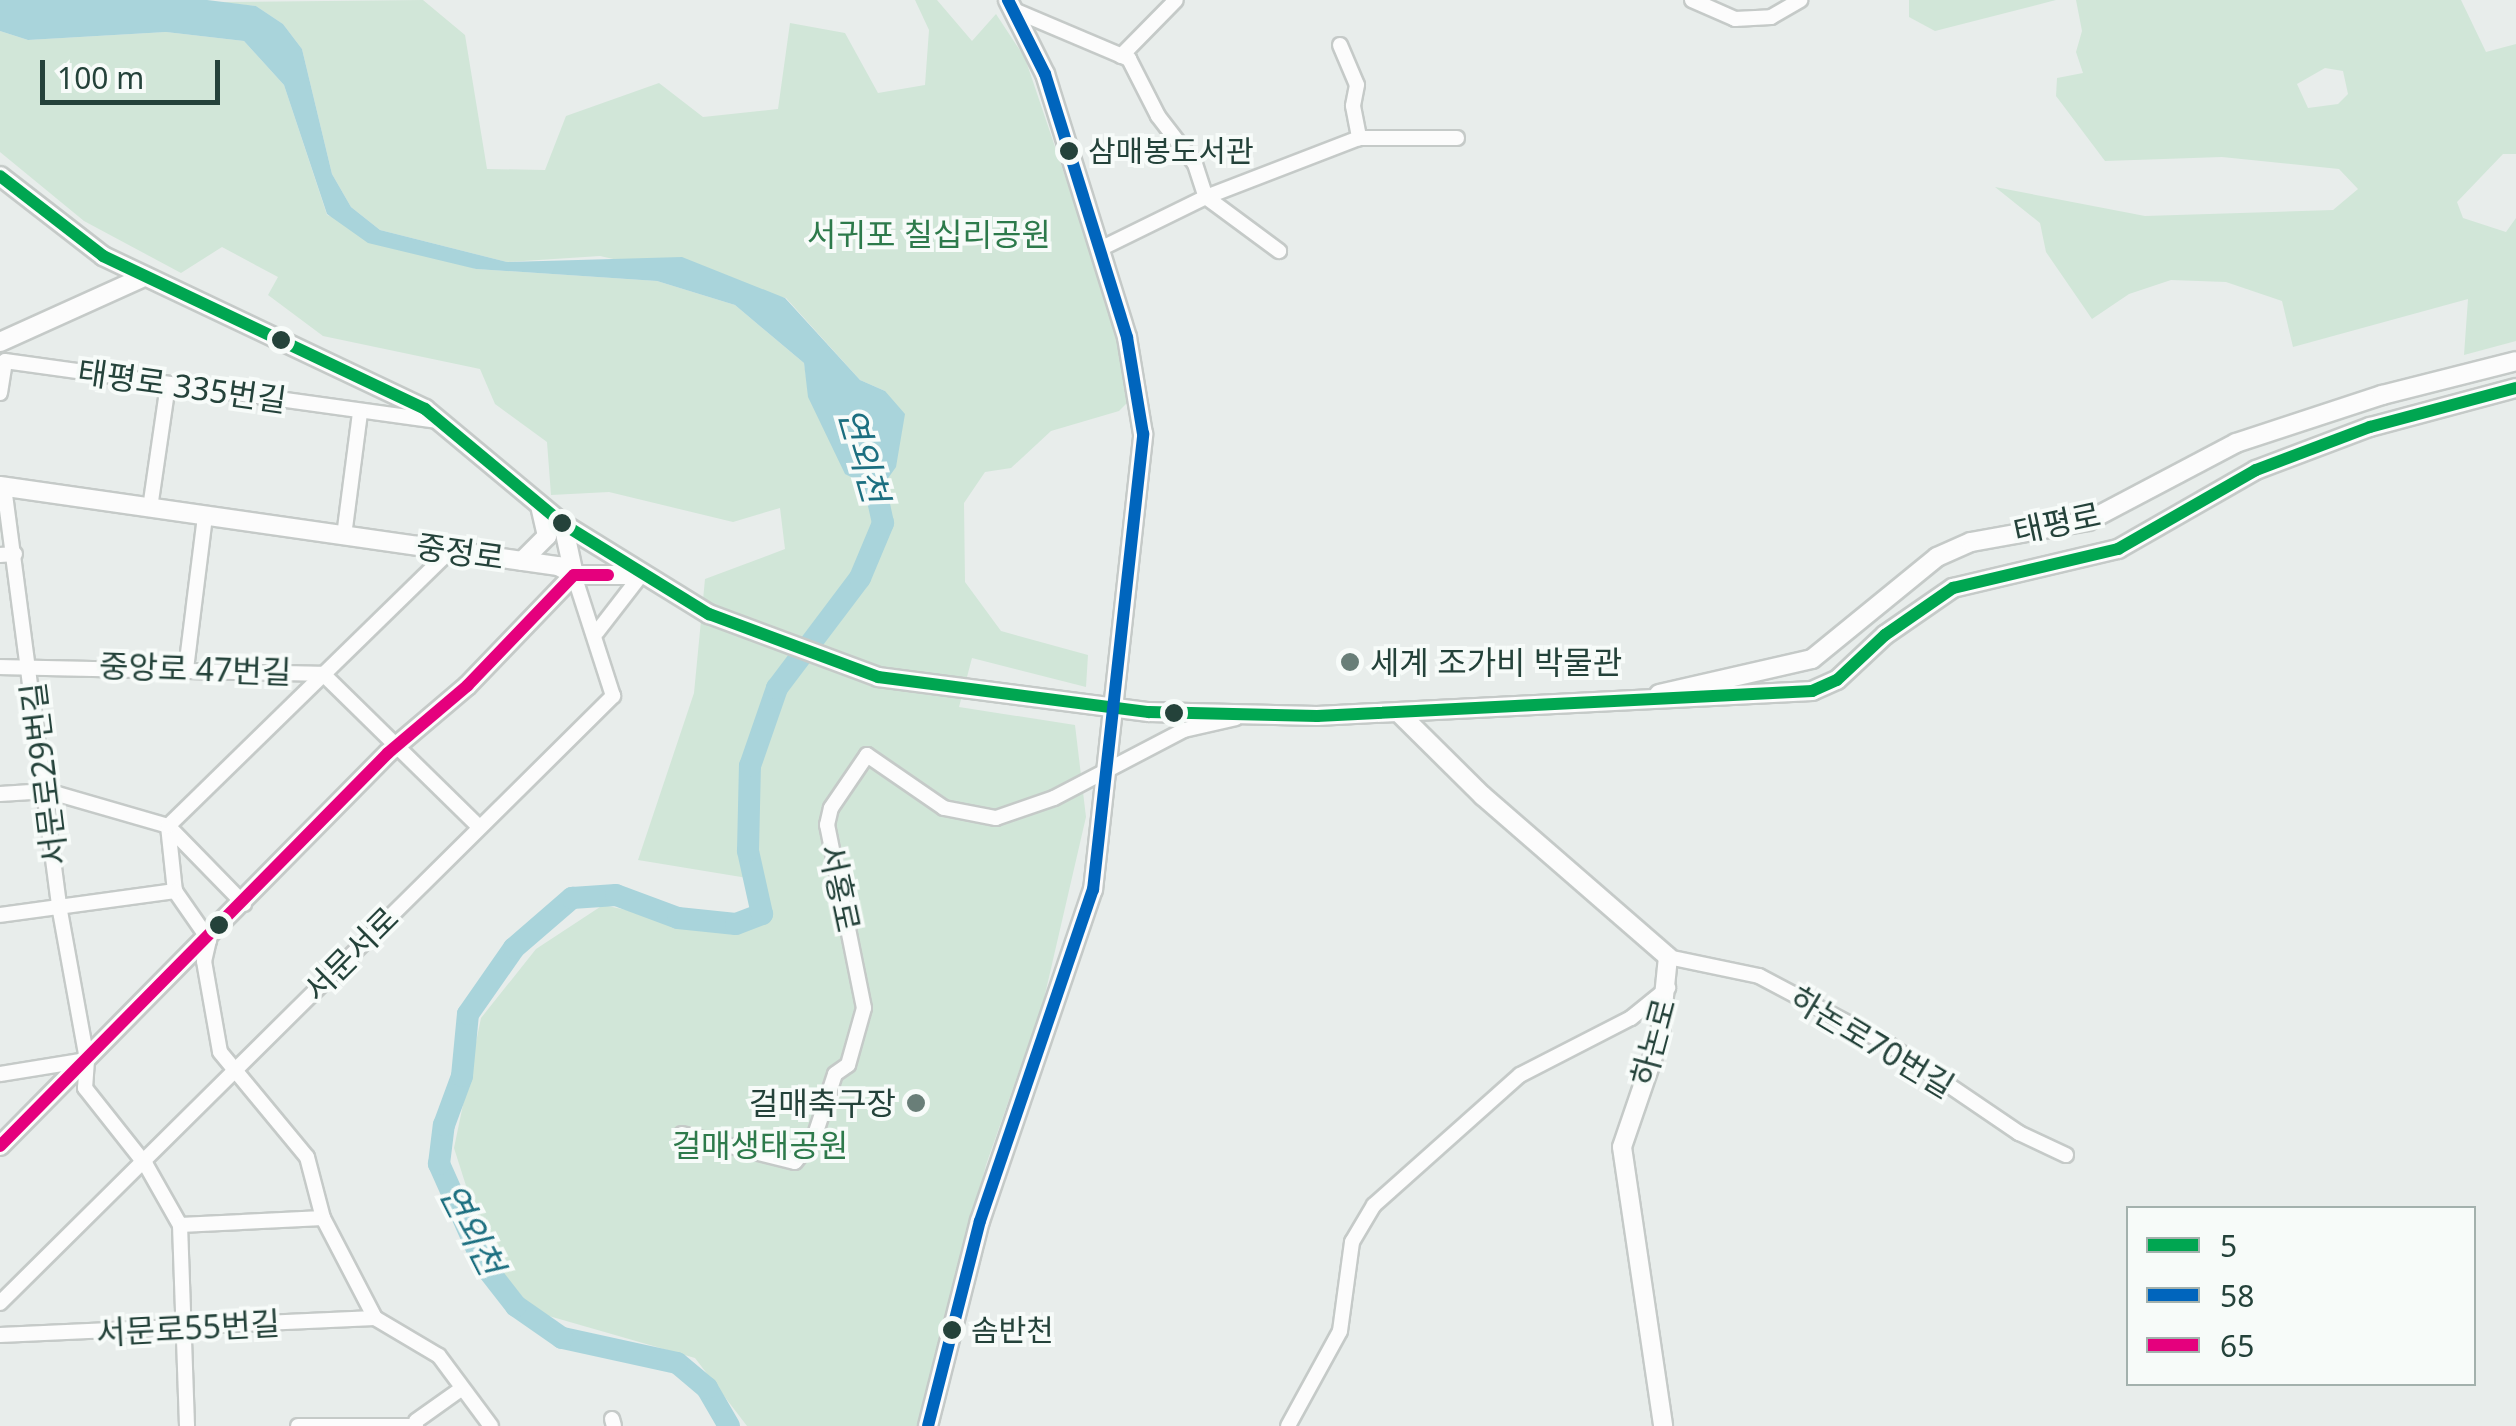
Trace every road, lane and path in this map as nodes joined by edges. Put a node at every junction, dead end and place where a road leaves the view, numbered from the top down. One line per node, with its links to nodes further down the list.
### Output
1 (1176, 0): 6 (street)
2 (1692, 0): 3 (street)
3 (1801, 0)
4 (1012, 5): 6 (street); 11 (street)
5 (1340, 45): 7 (street)
6 (1121, 56): 10 (street)
7 (1360, 138): 8 (street); 10 (street)
8 (1456, 138)
9 (0, 176): 13 (street, 태평로)
10 (1206, 197): 11 (street); 12 (street)
11 (1100, 249): 39 (street)
12 (1278, 250)
13 (142, 278): 14 (street); 21 (street, 태평로)
14 (0, 342)
15 (2, 356): 17 (street, 태평로 335번길); 19 (street)
16 (2516, 361): 38 (street, 태평로)
17 (168, 384): 20 (street, 태평로 335번길); 24 (street)
18 (2516, 388): 38 (street, 태평로)
19 (0, 393)
20 (360, 412): 21 (street, 태평로 335번길); 27 (street)
21 (441, 420): 23 (street, 태평로)
22 (2, 487): 24 (street, 중정로); 29 (street, 서문로29번길)
23 (540, 504): 26 (street, 태평로); 30 (street)
24 (150, 508): 25 (street, 중정로)
25 (206, 516): 27 (street, 중정로); 36 (street)
26 (563, 524): 31 (street, 태평로); 32 (street)
27 (344, 536): 28 (street, 중정로)
28 (450, 551): 30 (street, 중정로); 37 (street)
29 (8, 554): 34 (street, 서문로29번길)
30 (522, 560): 32 (street, 중정로)
31 (641, 574): 32 (street, 중정로); 33 (street); 39 (street, 태평로)
32 (574, 575): 33 (street, 서문서로); 42 (street)
33 (597, 632): 47 (street, 서문서로)
34 (31, 663): 35 (street, 중앙로 47번길); 36 (street, 중앙로 47번길); 44 (street, 서문로29번길)
35 (0, 667)
36 (186, 669): 37 (street, 중앙로 47번길)
37 (323, 674): 42 (street, 중앙로 47번길); 46 (street)
38 (1613, 702): 40 (street, 태평로)
39 (1110, 704): 41 (street, 태평로); 43 (street)
40 (1399, 713): 41 (street, 태평로); 53 (street, 하논로)
41 (1236, 718): 43 (street)
42 (394, 748): 47 (street, 중앙로 47번길); 49 (street)
43 (1106, 770): 58 (street, 서홍로); 73 (street)
44 (46, 791): 45 (street); 46 (street); 50 (street, 서문로29번길)
45 (0, 794)
46 (168, 826): 48 (street); 49 (street)
47 (478, 826): 57 (street, 서문서로)
48 (175, 891): 50 (street); 52 (street)
49 (244, 904): 52 (street)
50 (60, 911): 51 (street); 55 (street, 서문로29번길)
51 (0, 915)
52 (209, 940): 55 (street); 57 (street)
53 (1668, 957): 54 (street, 하논로); 60 (street, 하논로70번길)
54 (1668, 987): 74 (street); 75 (street, 하논로)
55 (86, 1060): 56 (street); 59 (street); 61 (street, 서문로29번길)
56 (0, 1074)
57 (234, 1075): 61 (street, 서문서로); 62 (street)
58 (682, 1134)
59 (0, 1146)
60 (2066, 1154)
61 (146, 1166): 63 (street, 서문로29번길); 64 (street, 서문서로)
62 (323, 1218): 63 (street); 65 (street)
63 (180, 1225): 66 (street)
64 (0, 1303)
65 (375, 1318): 66 (street, 서문로55번길); 68 (street)
66 (180, 1330): 67 (street, 서문로55번길); 70 (street)
67 (0, 1335)
68 (462, 1389): 69 (street); 72 (street)
69 (416, 1424): 71 (street)
70 (187, 1426)
71 (298, 1426)
72 (491, 1426)
73 (928, 1426)
74 (1288, 1426)
75 (1664, 1426)

